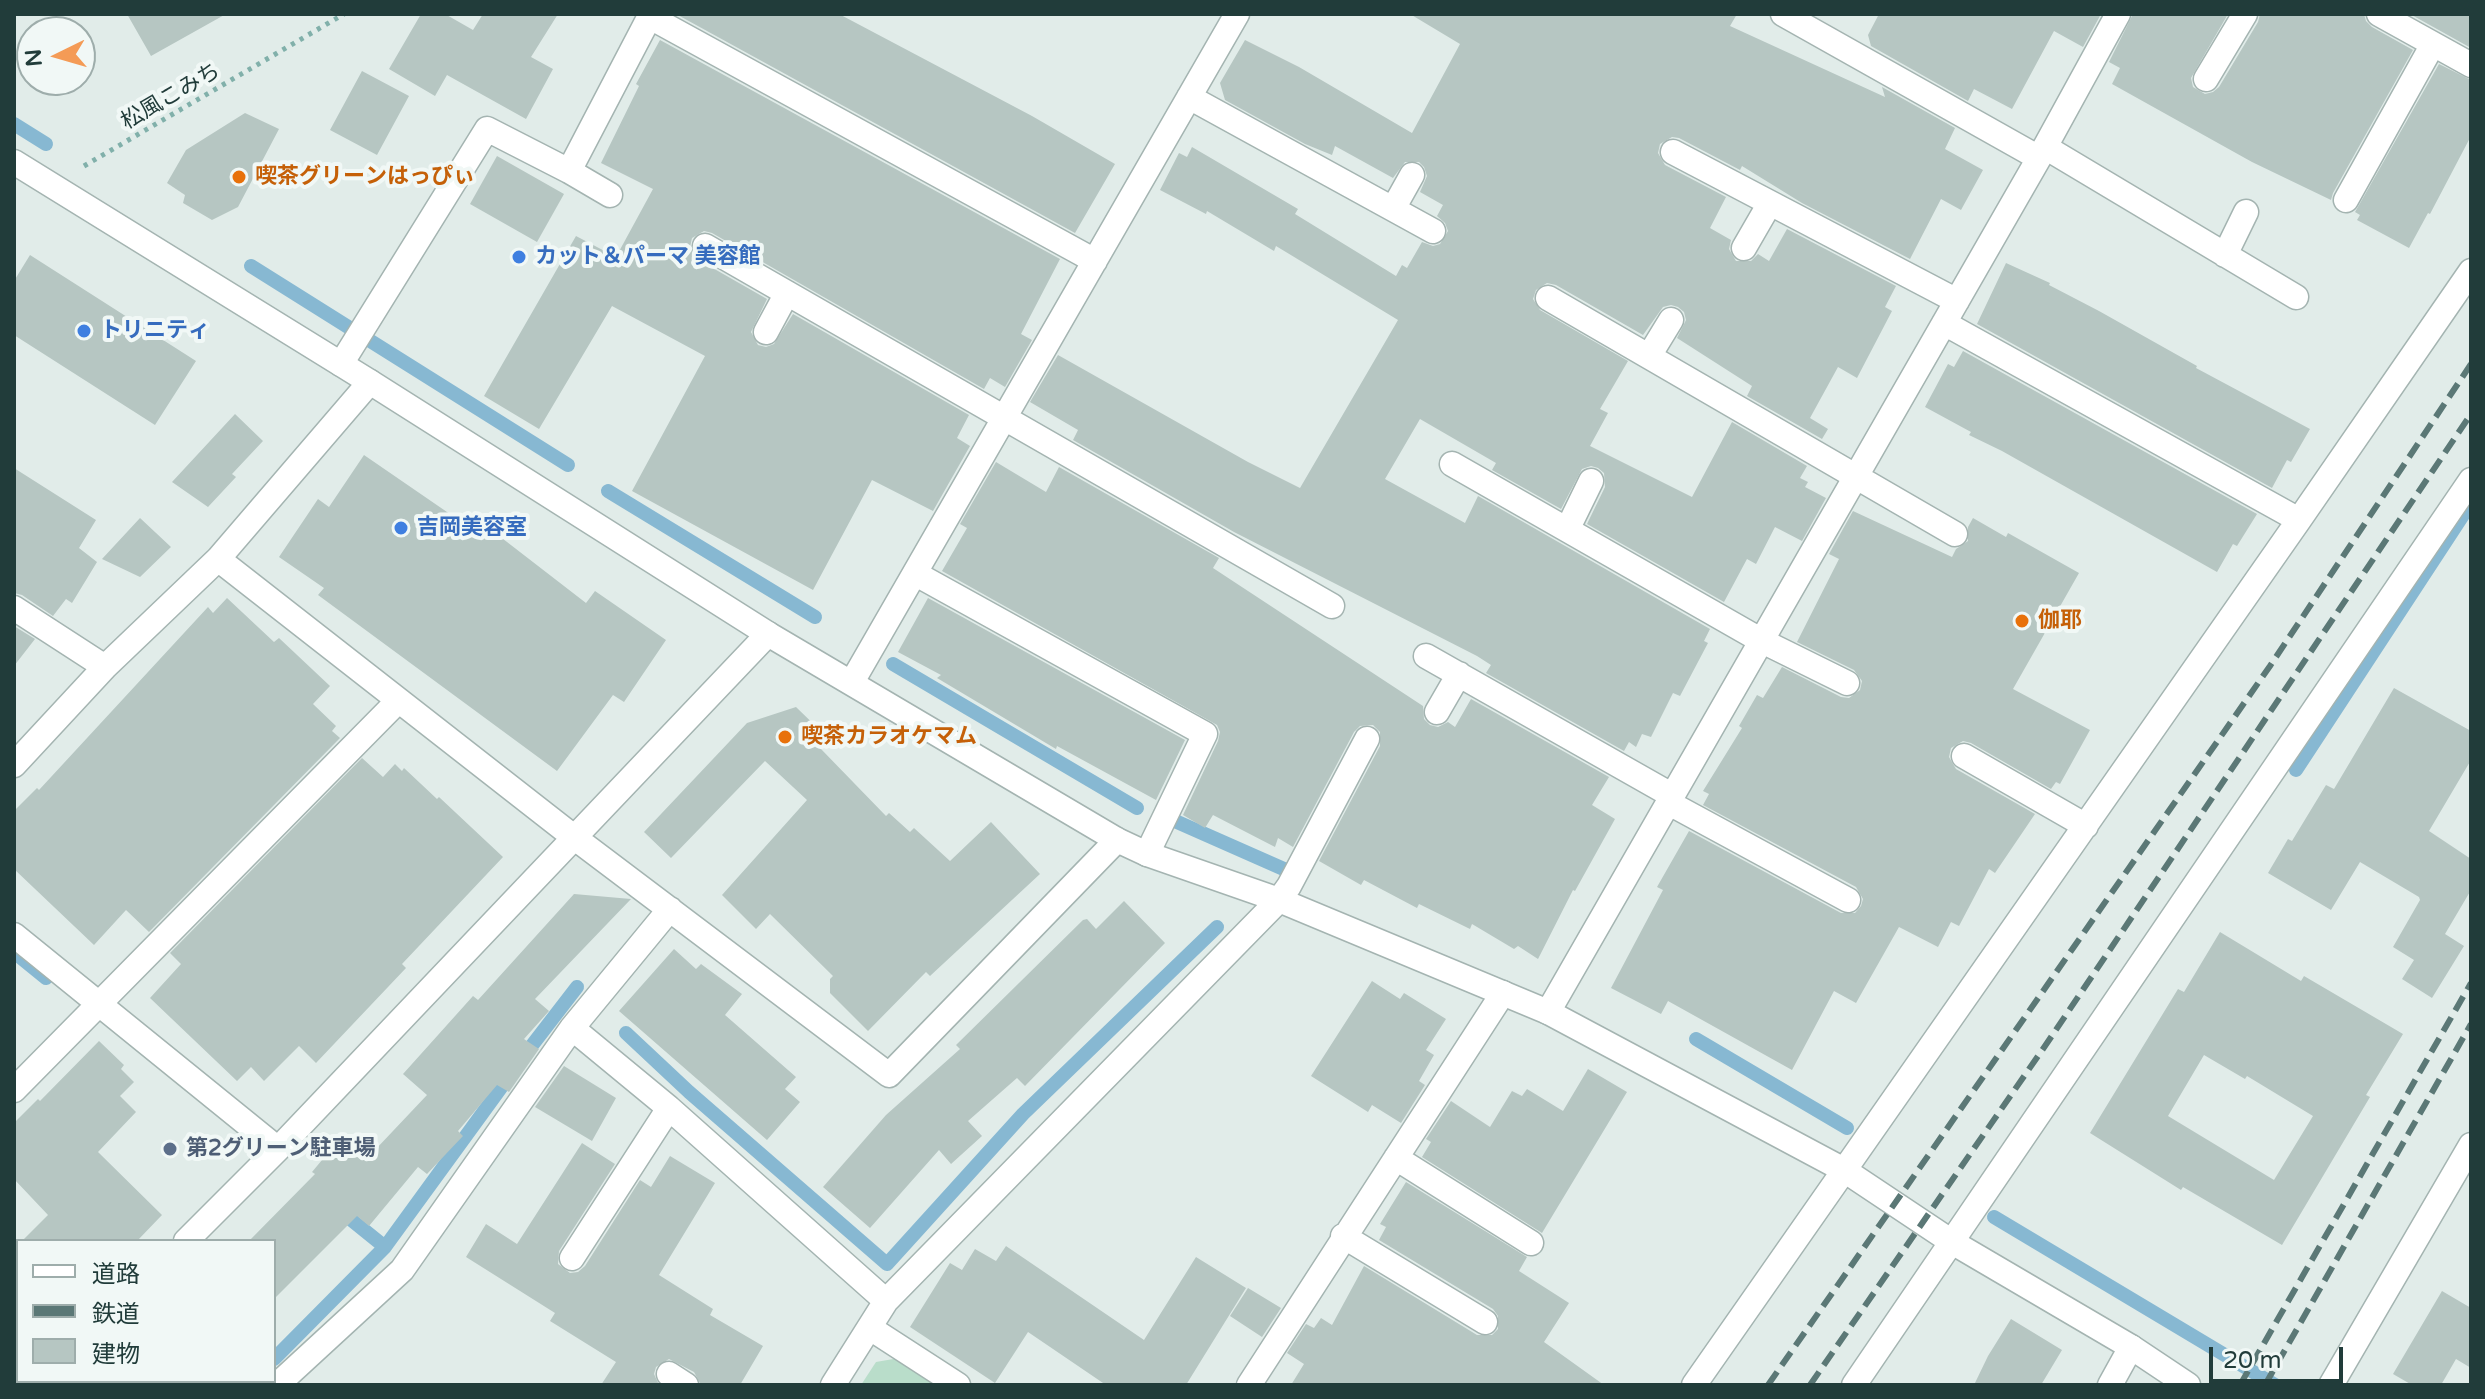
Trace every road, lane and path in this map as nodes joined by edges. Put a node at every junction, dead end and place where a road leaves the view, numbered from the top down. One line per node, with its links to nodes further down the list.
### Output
1 (344, 14): 17 (path, 松風こみち)
2 (1237, 14): 11 (street)
3 (1783, 14): 13 (street)
4 (2118, 14): 13 (street)
5 (2245, 14): 10 (street)
6 (2379, 14): 8 (street)
7 (651, 15): 15 (street); 27 (street)
8 (2433, 44): 9 (street); 19 (street)
9 (2471, 65)
10 (2206, 79)
11 (1189, 97): 21 (street); 27 (street)
12 (1673, 152): 20 (street)
13 (2042, 153): 26 (street); 32 (street)
14 (14, 162): 17 (street)
15 (569, 171): 18 (street); 37 (street)
16 (1412, 175): 21 (street)
17 (51, 185): 37 (street)
18 (610, 195)
19 (2346, 200)
20 (1770, 203): 25 (street); 32 (street)
21 (1393, 209): 23 (street)
22 (2246, 212): 26 (street)
23 (1433, 231)
24 (705, 246): 29 (street)
25 (1744, 248)
26 (2225, 255): 30 (street)
27 (1095, 261): 39 (street)
28 (2471, 271): 44 (street)
29 (787, 293): 35 (street); 39 (street)
30 (2296, 297)
31 (1548, 298): 36 (street)
32 (1957, 301): 34 (street)
33 (1671, 320): 36 (street)
34 (1944, 323): 41 (street); 44 (street)
35 (766, 332)
36 (1649, 356): 41 (street)
37 (341, 364): 38 (street)
38 (370, 382): 47 (street); 51 (street)
39 (1005, 419): 48 (street); 49 (street)
40 (1452, 464): 45 (street)
41 (1856, 477): 46 (street); 52 (street)
42 (2471, 480): 84 (street)
43 (1591, 481): 45 (street)
44 (2299, 520): 64 (street)
45 (1568, 528): 52 (street)
46 (1955, 534)
47 (218, 559): 54 (street); 58 (street)
48 (916, 574): 56 (street); 67 (street)
49 (1332, 606)
50 (14, 608): 54 (street)
51 (768, 634): 56 (street); 65 (street)
52 (1762, 641): 57 (street); 63 (street)
53 (1426, 656): 55 (street)
54 (105, 667): 62 (street)
55 (1459, 674): 59 (street); 63 (street)
56 (852, 682): 66 (street)
57 (1847, 683)
58 (398, 701): 65 (street); 73 (street)
59 (1437, 712)
60 (1367, 739): 68 (street)
61 (1964, 756): 64 (street)
62 (14, 765)
63 (1671, 800): 69 (street); 74 (street)
64 (2086, 826): 81 (street)
65 (575, 838): 70 (street); 79 (street)
66 (1117, 840): 67 (street); 70 (street)
67 (1147, 854): 68 (street)
68 (1279, 900): 72 (street); 87 (street)
69 (1848, 900)
70 (670, 909): 75 (street)
71 (14, 935): 73 (street)
72 (1503, 993): 74 (street); 80 (street)
73 (100, 1004): 76 (street); 79 (street)
74 (1548, 1012): 81 (street)
75 (572, 1028): 77 (street); 91 (street)
76 (14, 1090)
77 (669, 1108): 86 (street); 87 (street)
78 (2471, 1145): 99 (street)
79 (278, 1149): 83 (street)
80 (1396, 1158): 82 (street); 85 (street)
81 (1844, 1170): 84 (street); 95 (street)
82 (1343, 1236): 88 (street); 94 (street)
83 (188, 1239)
84 (1952, 1242): 90 (street); 96 (street)
85 (1531, 1243)
86 (572, 1258)
87 (886, 1301): 89 (street)
88 (1485, 1322)
89 (870, 1328): 92 (street); 93 (street)
90 (2131, 1347): 97 (street); 98 (street)
91 (284, 1383)
92 (833, 1385)
93 (958, 1385)
94 (1249, 1385)
95 (1694, 1385)
96 (1854, 1385)
97 (2110, 1385)
98 (2188, 1385)
99 (2331, 1385)

